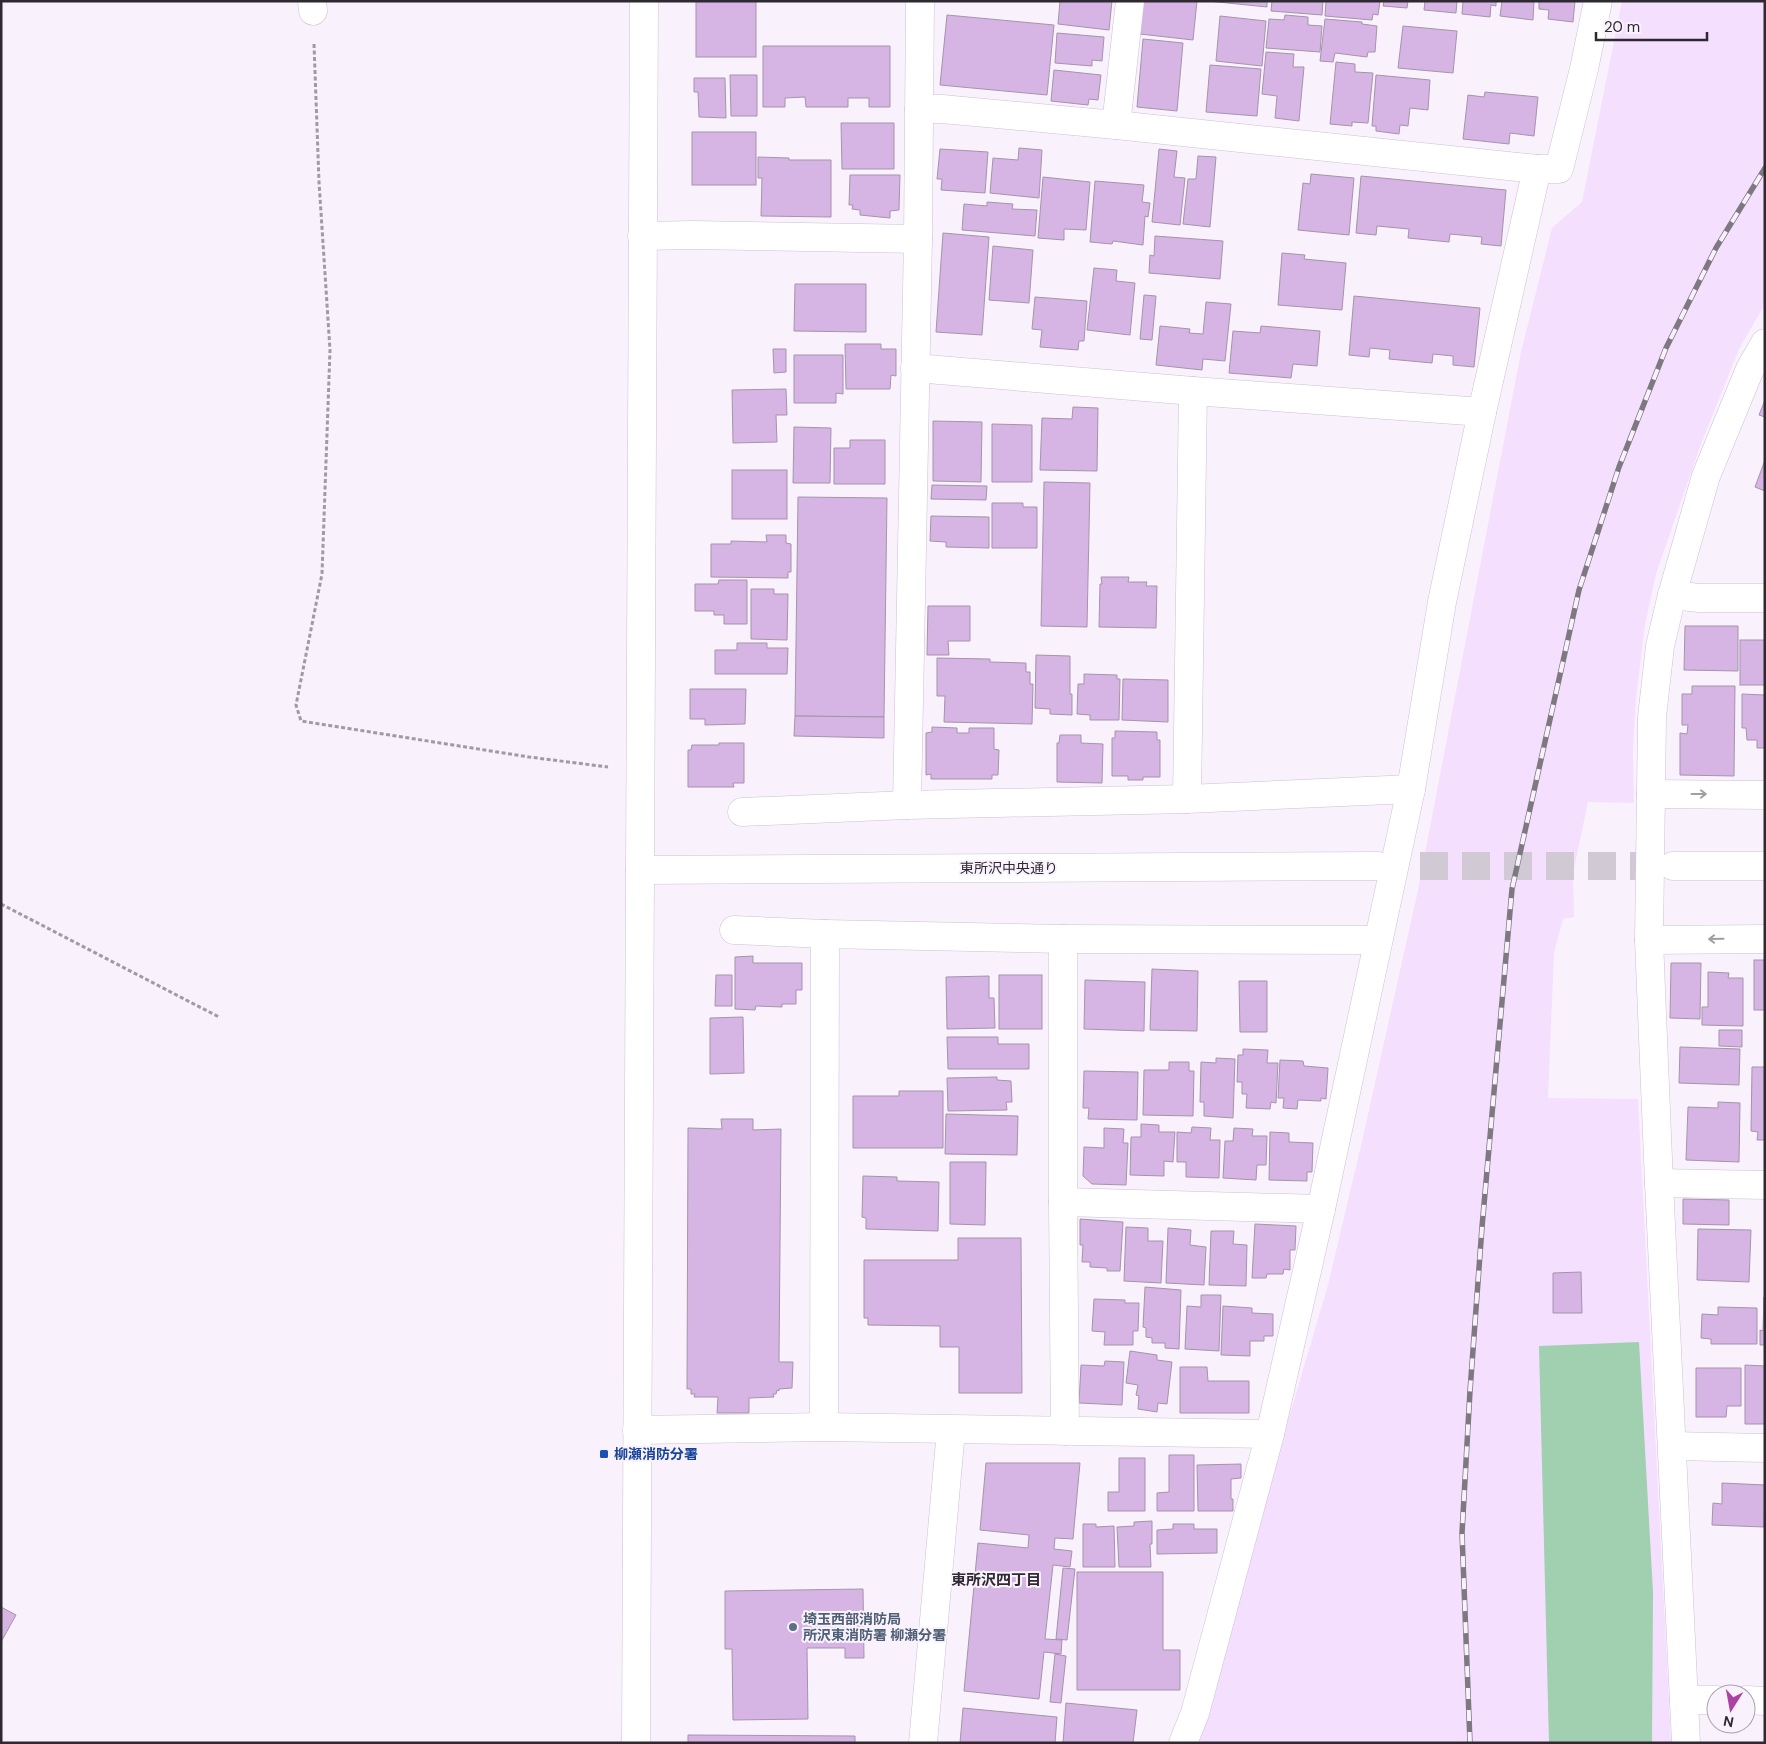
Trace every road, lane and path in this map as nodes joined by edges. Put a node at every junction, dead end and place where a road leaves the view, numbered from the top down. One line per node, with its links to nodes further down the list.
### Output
1 (644, 1): 9 (street)
2 (920, 1): 6 (street)
3 (1130, 1): 7 (street)
4 (1598, 1): 8 (street)
5 (313, 6): 17 (path)
6 (919, 109): 7 (street); 10 (street)
7 (1116, 124): 8 (street)
8 (1537, 169): 14 (street)
9 (642, 236): 10 (street); 17 (street)
10 (918, 239): 12 (street)
11 (1765, 343): 15 (street)
12 (915, 368): 13 (street); 22 (street)
13 (1193, 391): 14 (street); 21 (street)
14 (1482, 412): 18 (street)
15 (1672, 596): 16 (street); 19 (street)
16 (1765, 598)
17 (640, 770): 27 (street)
18 (1411, 789): 21 (street); 33 (street)
19 (1651, 794): 20 (street, one-way to 20); 34 (street)
20 (1765, 795)
21 (1187, 800): 22 (street)
22 (907, 805): 23 (street)
23 (742, 812)
24 (1378, 866): 27 (street, 東所沢中央通り)
25 (1672, 866): 26 (street)
26 (1765, 866)
27 (640, 870): 41 (street)
28 (1, 904): 35 (path)
29 (734, 930): 30 (street)
30 (825, 934): 32 (street); 40 (street)
31 (1765, 938): 34 (street, one-way to 34)
32 (1063, 939): 33 (street); 38 (street)
33 (1378, 940): 39 (street)
34 (1650, 940): 36 (street)
35 (219, 1017)
36 (1658, 1183): 37 (street); 45 (street)
37 (1765, 1185)
38 (1063, 1202): 39 (street); 43 (street)
39 (1321, 1209): 44 (street)
40 (824, 1427): 41 (street); 42 (street)
41 (637, 1430): 49 (street)
42 (951, 1430): 43 (street); 50 (street)
43 (1065, 1431): 44 (street)
44 (1270, 1434): 51 (street)
45 (1672, 1446): 46 (street); 47 (street)
46 (1765, 1448)
47 (1684, 1700): 48 (street); 52 (street)
48 (1706, 1700)
49 (636, 1743)
50 (923, 1743)
51 (1183, 1743)
52 (1686, 1743)

